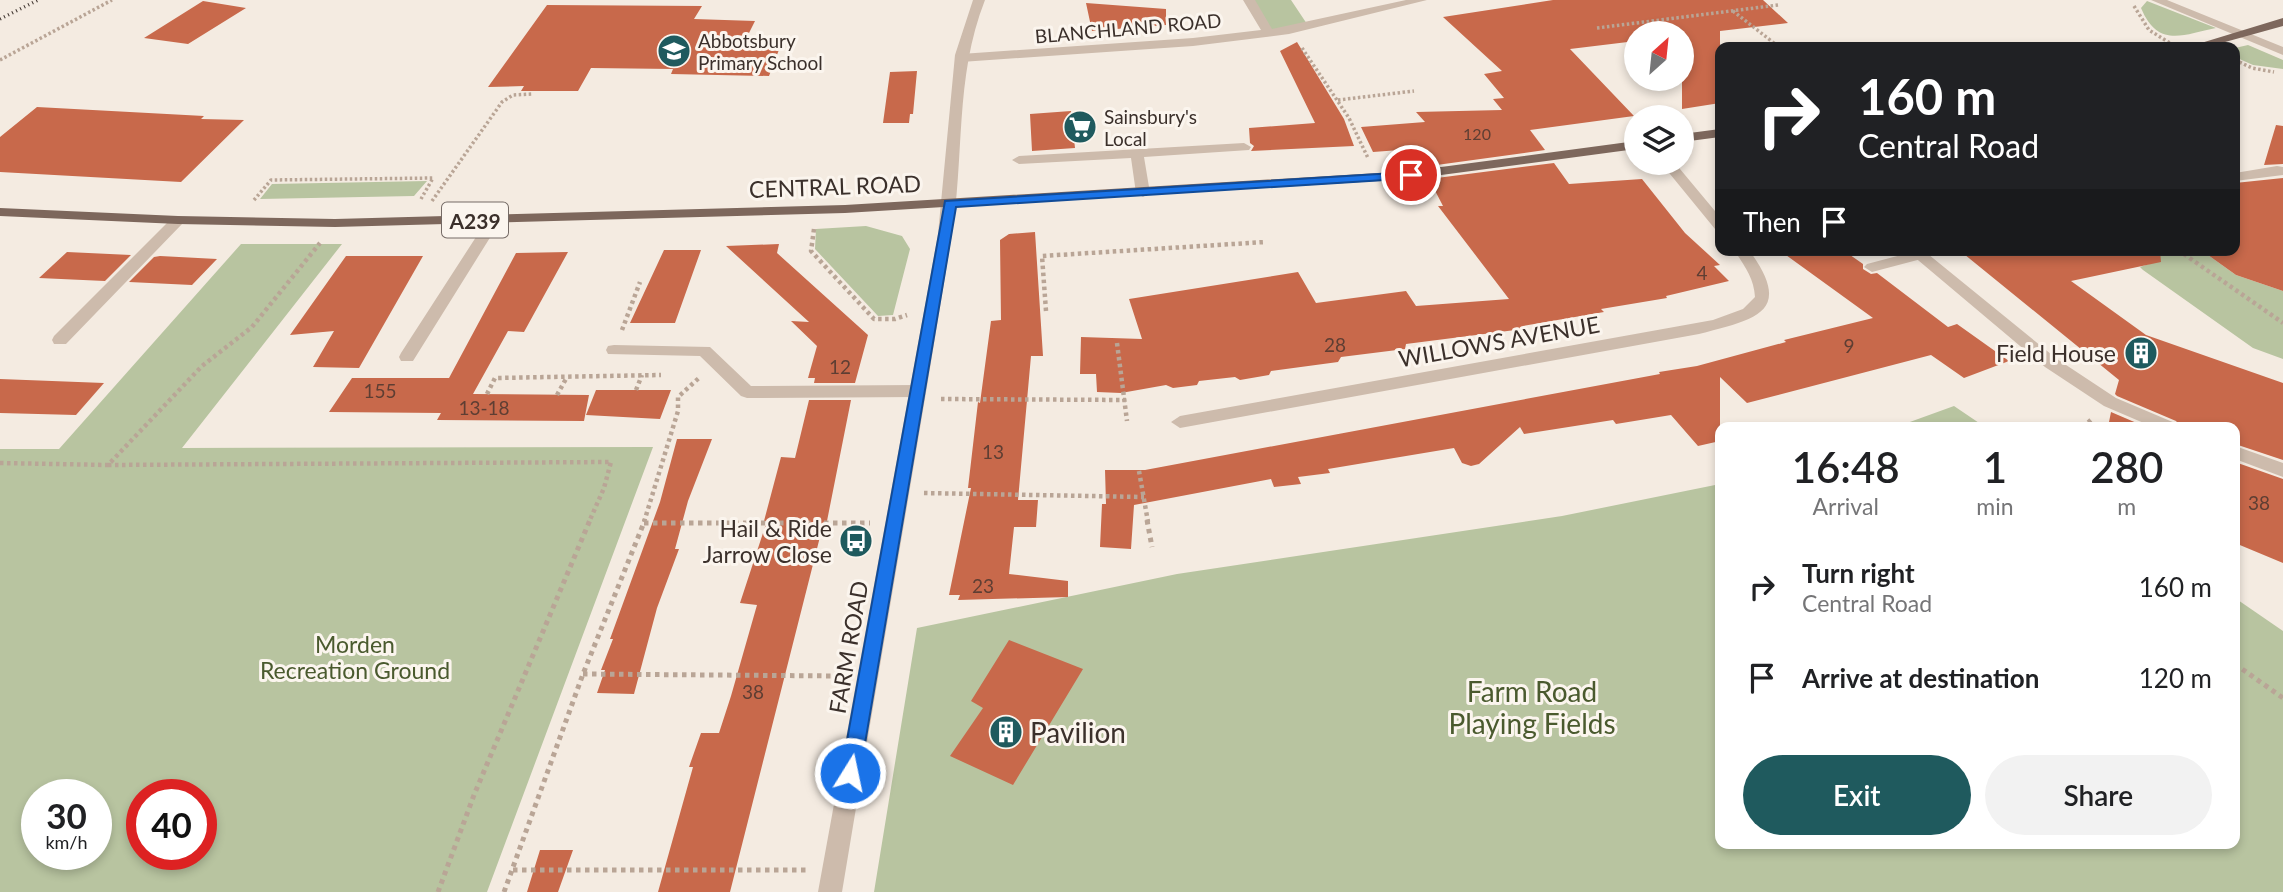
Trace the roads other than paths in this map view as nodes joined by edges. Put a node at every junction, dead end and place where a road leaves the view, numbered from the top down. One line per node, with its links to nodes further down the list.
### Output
1 (979, 0): 10 (street, FARM ROAD)
2 (1249, 0): 6 (street)
3 (1421, 0): 6 (street, BLANCHLAND ROAD)
4 (2157, 0): 7 (street)
5 (2283, 22): 7 (main road)
6 (1268, 32): 10 (street, BLANCHLAND ROAD)
7 (2245, 34): 8 (main road); 9 (street)
8 (2214, 42)
9 (2283, 51)
10 (961, 58): 21 (street, FARM ROAD)
11 (1715, 134): 12 (main road)
12 (1694, 136)
13 (1244, 147): 15 (street)
14 (1624, 147): 20 (main road, CENTRAL ROAD / A239)
15 (1137, 153): 16 (street); 20 (street)
16 (1019, 160)
17 (2283, 172): 19 (street)
18 (1678, 175): 25 (street)
19 (2240, 176)
20 (1143, 193): 21 (main road, CENTRAL ROAD / A239)
21 (950, 204): 24 (main road, CENTRAL ROAD / A239); 33 (street, FARM ROAD)
22 (0, 212): 23 (main road, CENTRAL ROAD / A239)
23 (178, 220): 24 (main road, CENTRAL ROAD / A239); 30 (street)
24 (494, 220): 32 (street)
25 (1715, 220)
26 (1746, 256): 34 (street, WILLOWS AVENUE)
27 (1907, 256): 29 (street)
28 (1920, 256): 35 (street)
29 (1872, 267)
30 (60, 340)
31 (614, 350): 33 (street)
32 (407, 357)
33 (917, 395): 38 (street, FARM ROAD)
34 (1180, 422)
35 (2157, 422)
36 (2240, 454): 37 (street)
37 (2283, 470)
38 (830, 892)

